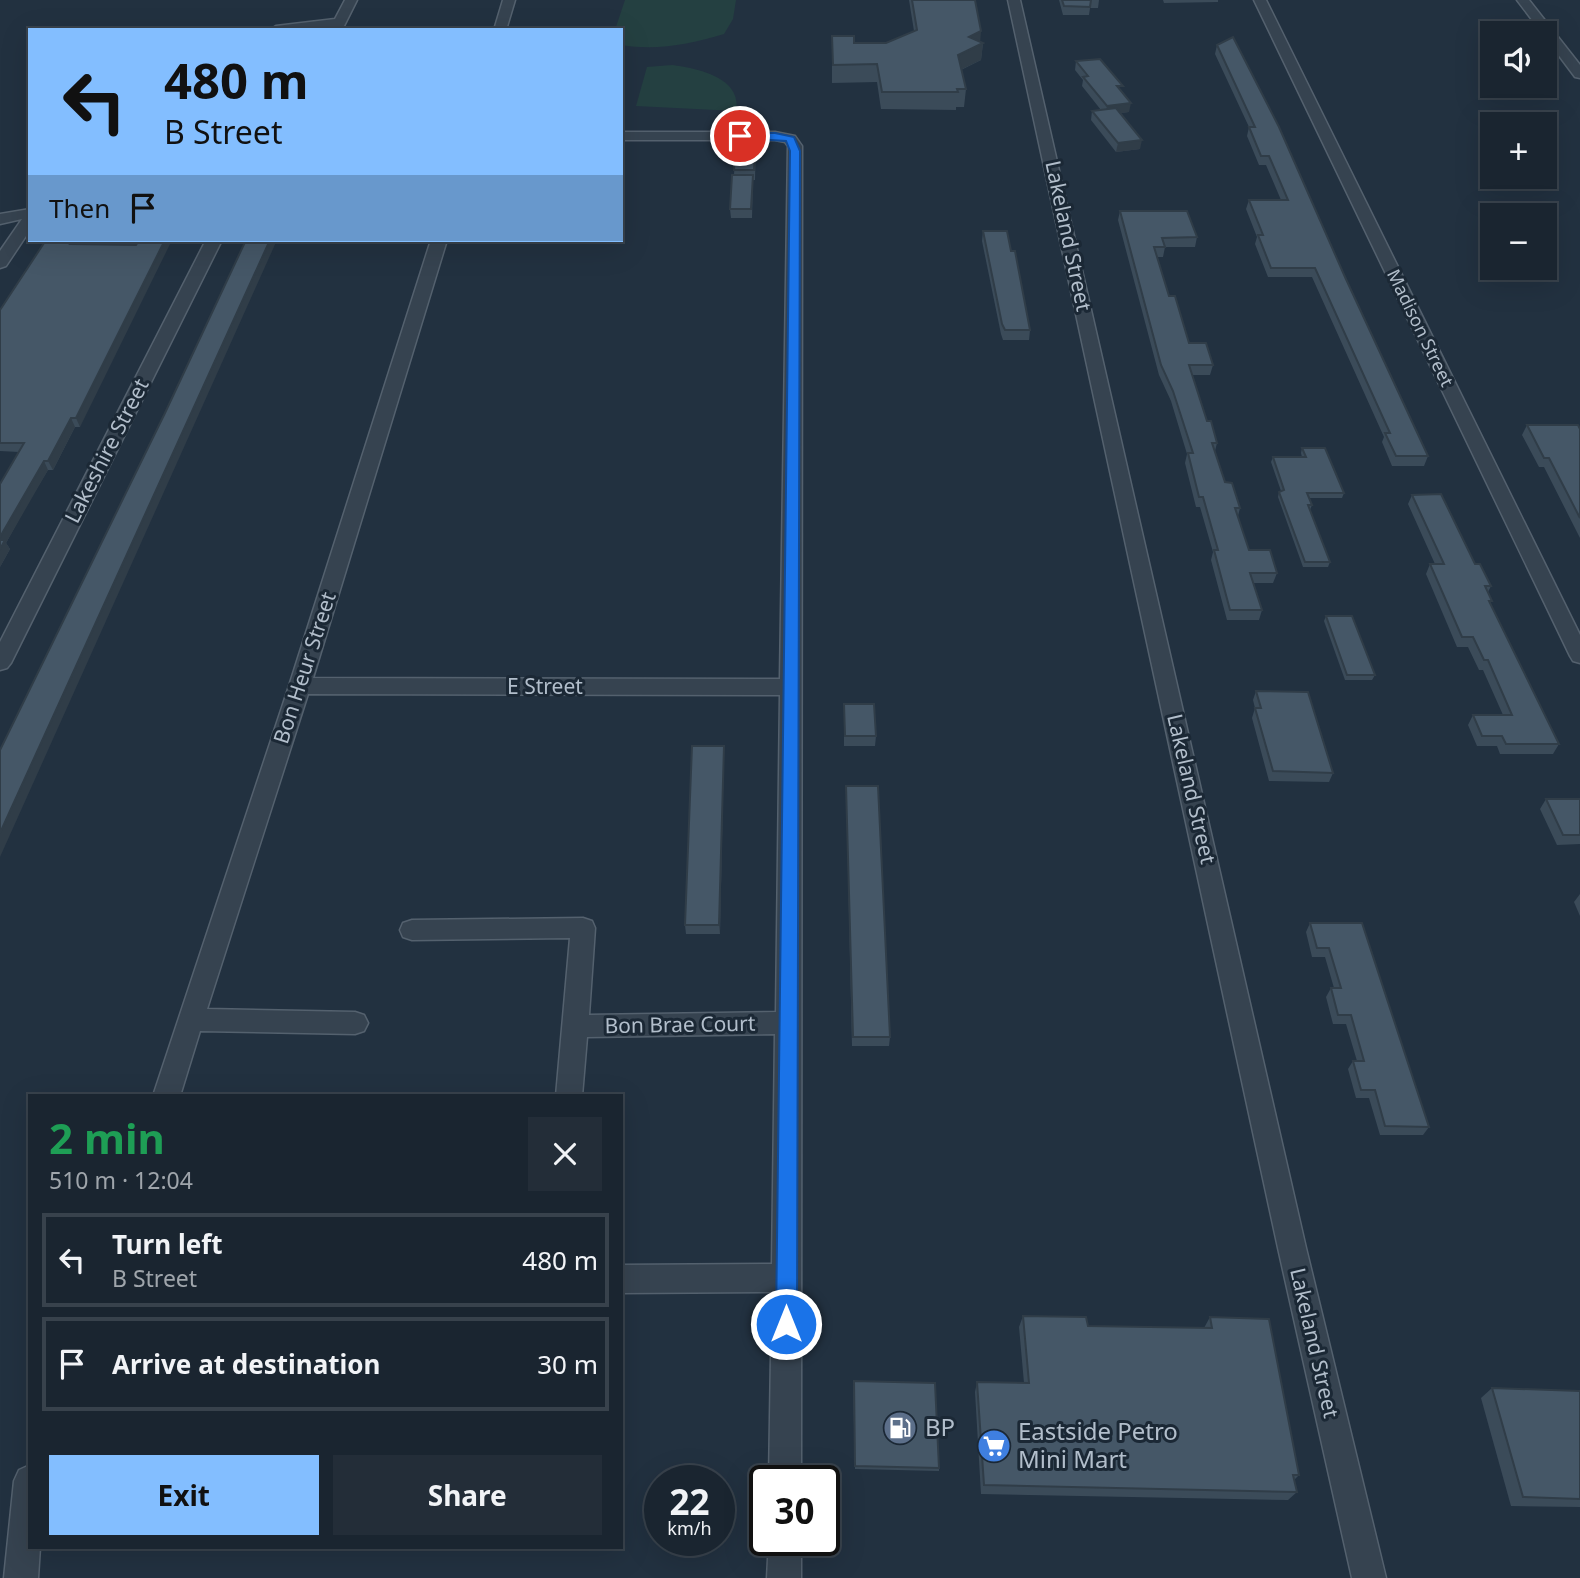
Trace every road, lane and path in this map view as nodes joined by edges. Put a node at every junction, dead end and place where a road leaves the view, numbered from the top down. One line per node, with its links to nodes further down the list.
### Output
1 (351, 0): 6 (street)
2 (509, 0): 8 (street)
3 (1014, 0): 35 (street, Lakeland Street)
4 (1260, 0): 17 (street, Madison Street)
5 (1523, 0): 9 (street)
6 (338, 26): 7 (street)
7 (307, 28)
8 (501, 28)
9 (1580, 74)
10 (623, 136): 20 (street)
11 (28, 216): 12 (street)
12 (0, 219)
13 (28, 219): 16 (street)
14 (213, 242): 18 (street, Lakeshire Street)
15 (438, 242): 19 (street, Bon Heur Street)
16 (0, 263)
17 (1580, 656)
18 (0, 663)
19 (300, 686): 20 (street, E Street); 22 (street, Bon Heur Street)
20 (789, 687): 24 (street)
21 (412, 930): 25 (street, Bon Brae Court)
22 (193, 1020): 23 (street); 26 (street, Bon Heur Street)
23 (355, 1023)
24 (787, 1023): 25 (street, Bon Brae Court); 28 (street)
25 (574, 1026): 27 (street, Bon Brae Court)
26 (167, 1094)
27 (569, 1094)
28 (786, 1278): 29 (street); 30 (street)
29 (623, 1279)
30 (785, 1465)
31 (28, 1503): 33 (street)
32 (785, 1556): 34 (street)
33 (21, 1578)
34 (784, 1578)
35 (1369, 1578)

